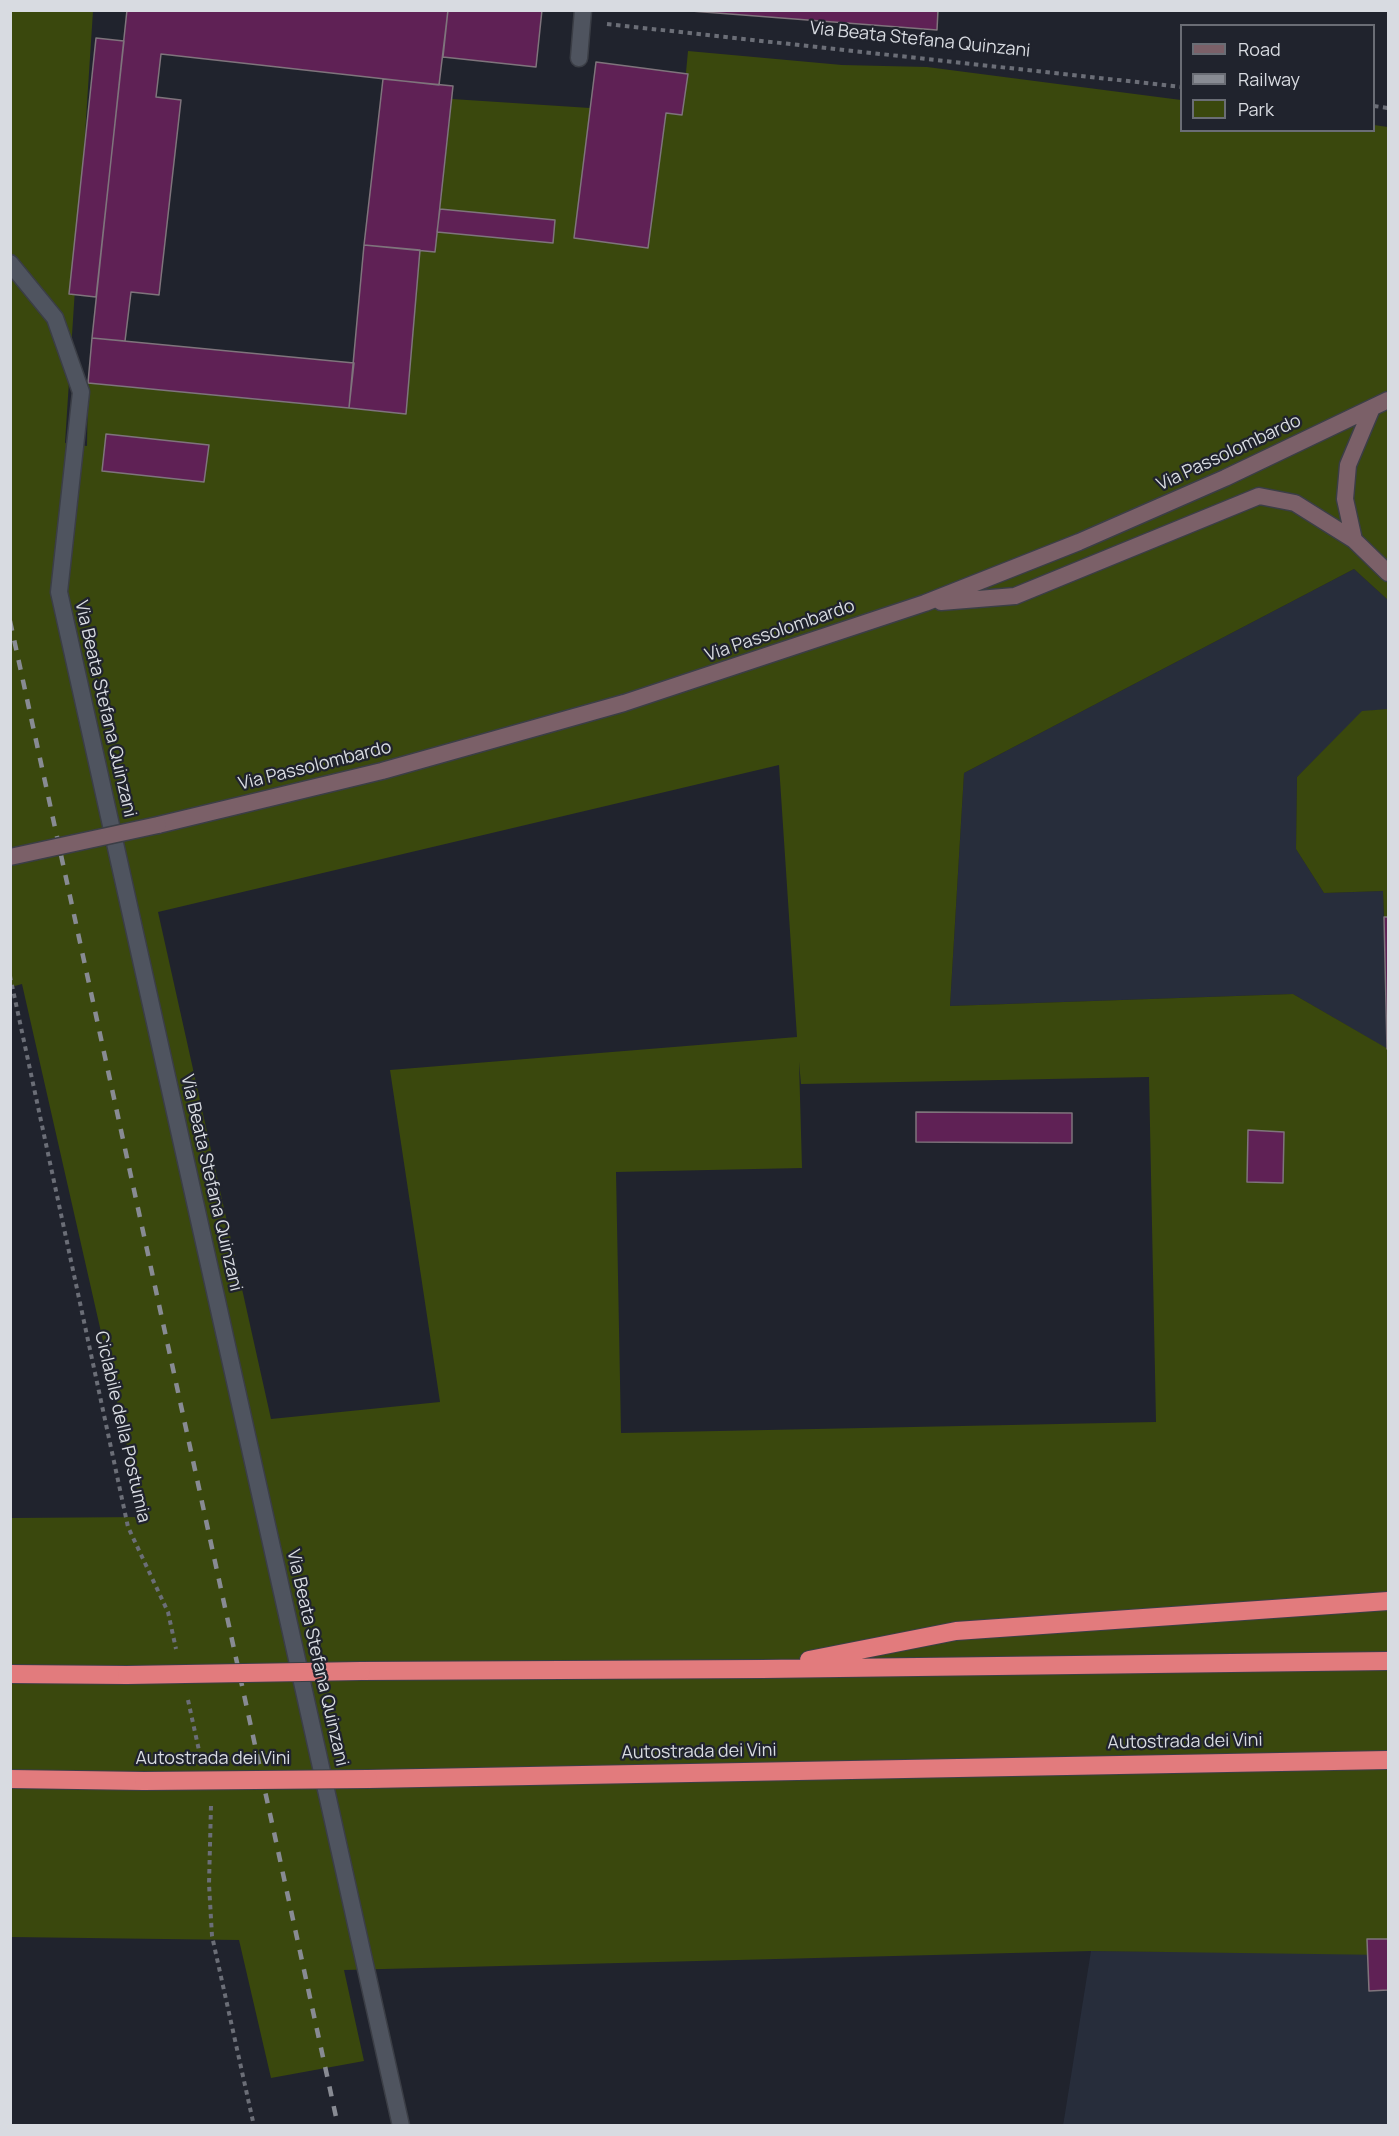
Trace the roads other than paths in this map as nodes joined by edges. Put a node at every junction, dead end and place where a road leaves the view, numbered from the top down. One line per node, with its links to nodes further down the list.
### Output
1 (582, 16): 2 (lane)
2 (579, 58)
3 (10, 263): 18 (lane, Via Beata Stefana Quinzani)
4 (1389, 400): 5 (main road, Via Passolombardo)
5 (1372, 408): 6 (main road); 8 (main road, Via Passolombardo)
6 (1354, 540): 7 (main road); 8 (main road)
7 (1389, 573)
8 (925, 603): 9 (main road, Via Passolombardo, bridge)
9 (10, 857)
10 (1384, 1599): 12 (highway)
11 (1389, 1661): 12 (highway)
12 (762, 1669): 13 (highway, bridge)
13 (10, 1674)
14 (1340, 1760): 15 (highway, Autostrada dei Vini); 16 (highway); 17 (highway, Autostrada dei Vini, bridge)
15 (1389, 1760)
16 (1389, 1767)
17 (10, 1779)
18 (401, 2126)

